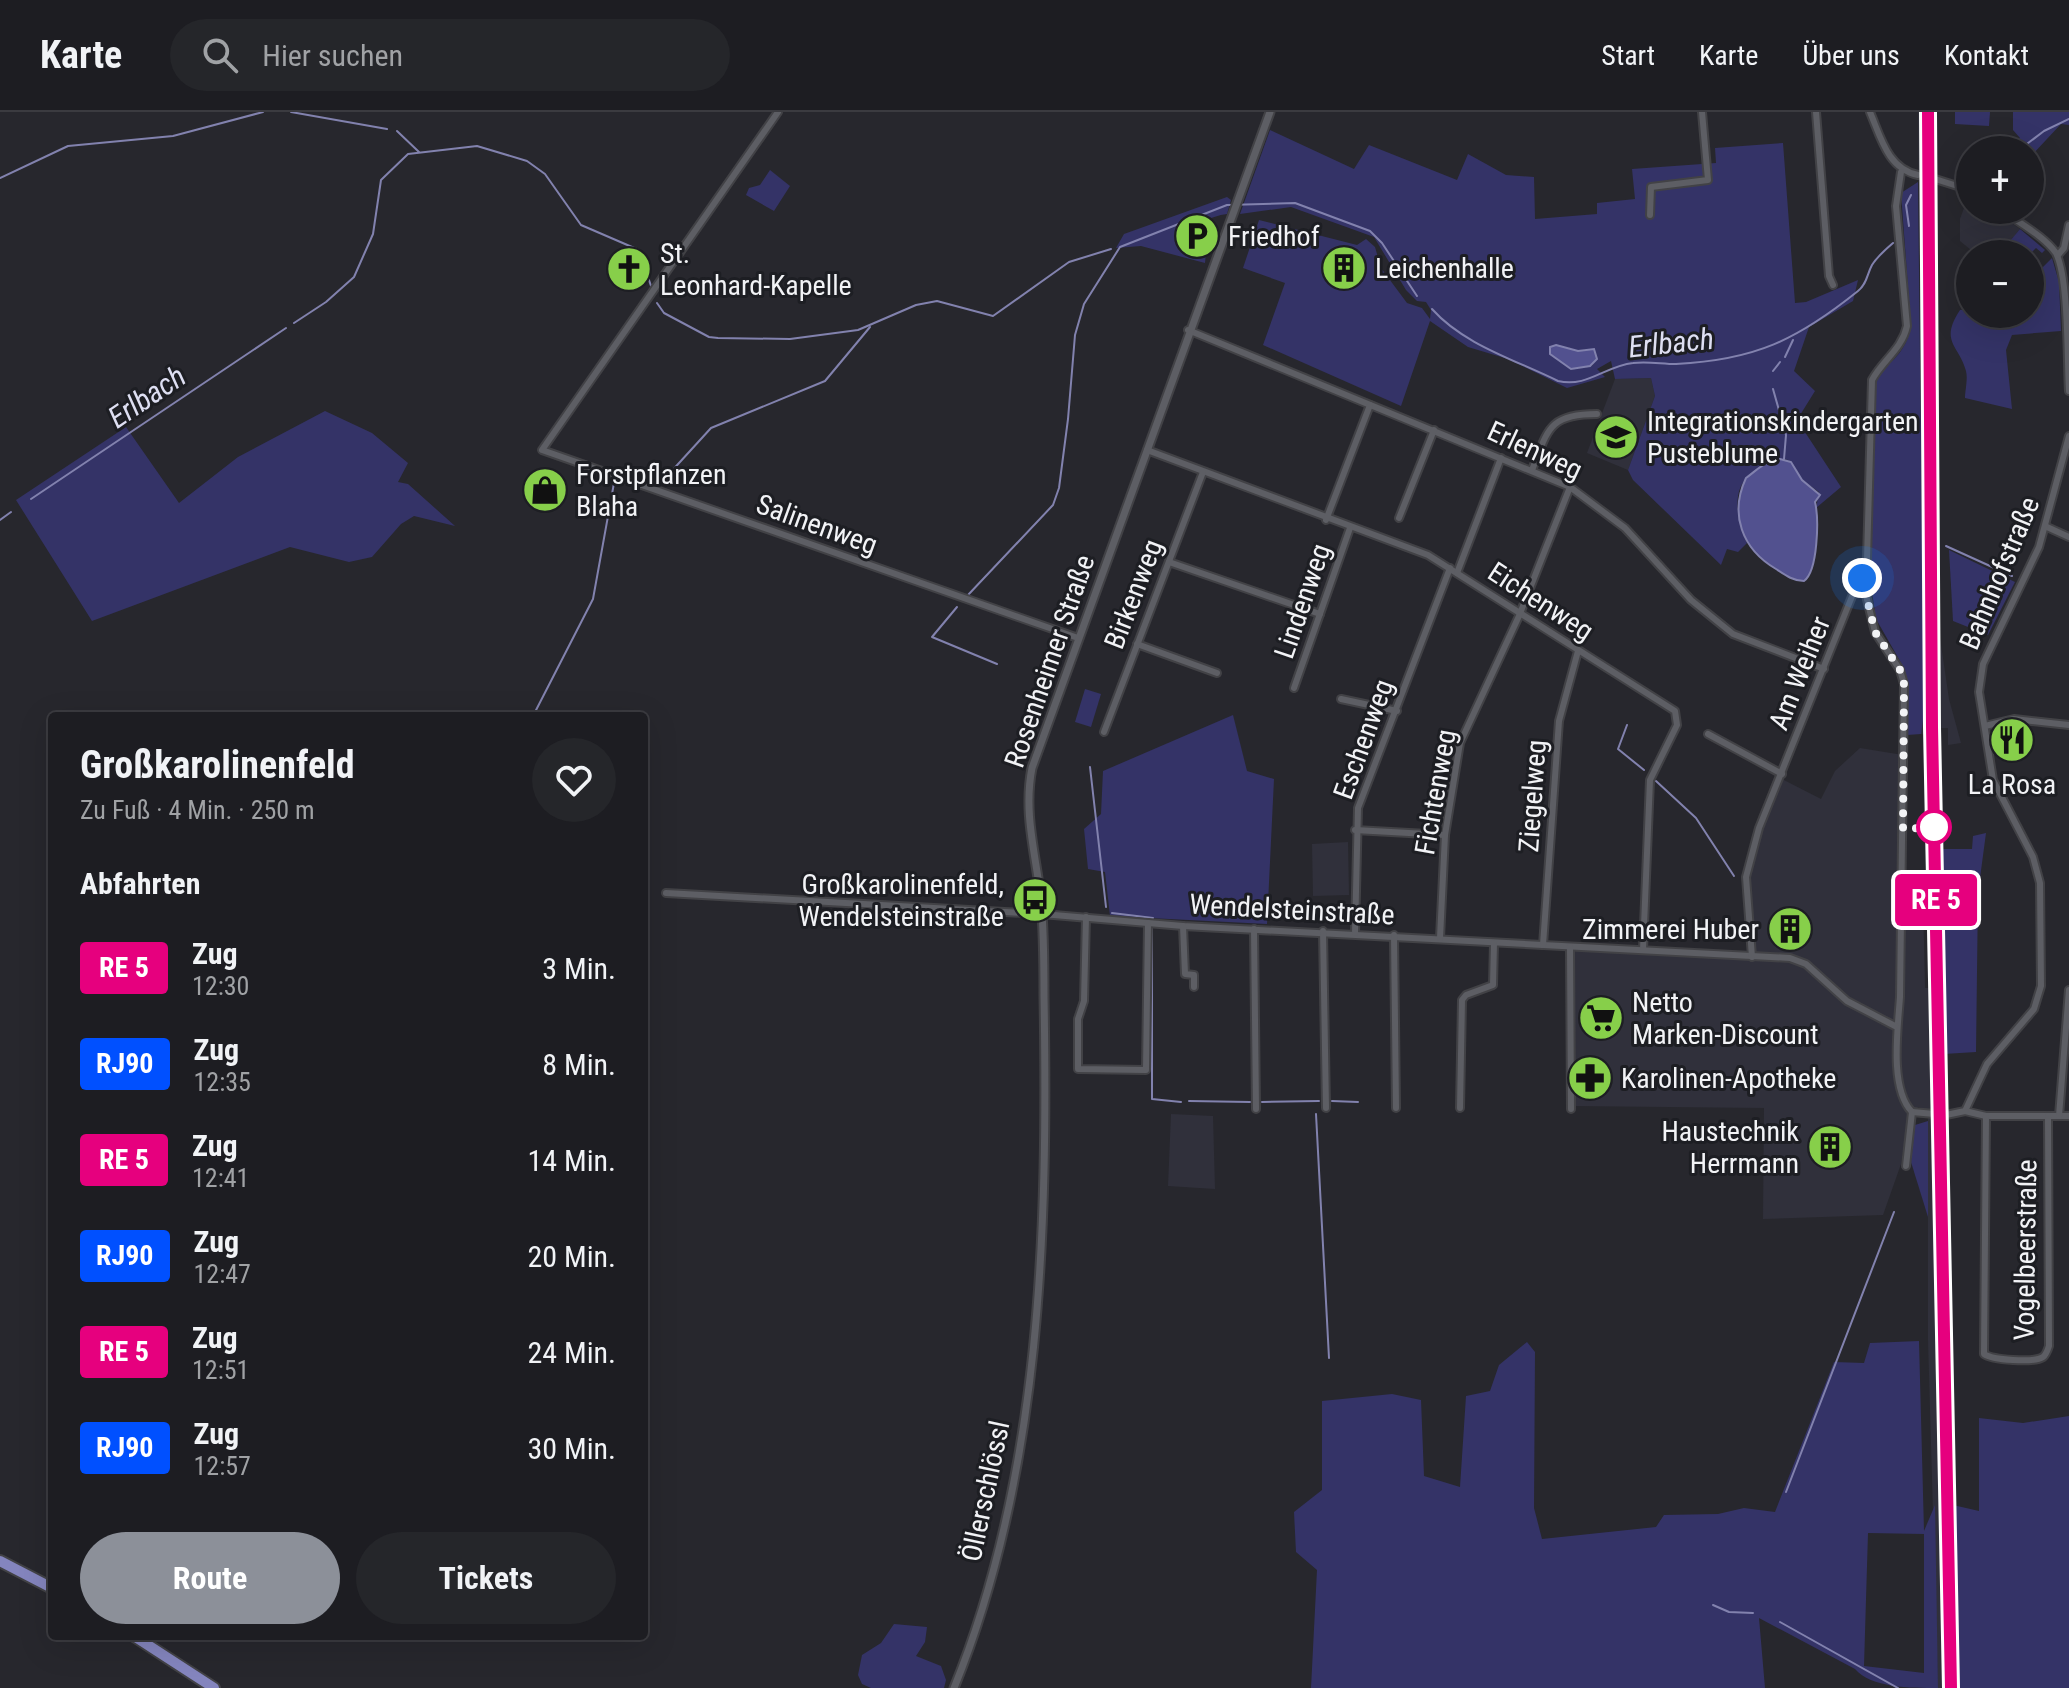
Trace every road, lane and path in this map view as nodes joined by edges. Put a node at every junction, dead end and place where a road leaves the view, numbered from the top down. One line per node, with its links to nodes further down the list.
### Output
1 (778, 112): 38 (street, Salinenweg)
2 (1270, 112): 16 (street, Rosenheimer Straße)
3 (1702, 112): 10 (street)
4 (1816, 112): 15 (street)
5 (1870, 112): 6 (street)
6 (1901, 172): 7 (street); 35 (street, Am Weiher)
7 (1918, 175)
8 (1932, 178): 9 (street)
9 (1956, 186)
10 (1650, 215)
11 (2019, 224): 13 (street)
12 (2069, 225): 13 (street)
13 (2058, 255): 14 (street); 17 (street)
14 (2069, 258)
15 (1833, 285)
16 (1188, 330): 19 (street, Erlenweg); 23 (street, Rosenheimer Straße)
17 (2068, 340): 18 (street)
18 (2069, 391)
19 (1370, 405): 21 (street, Erlenweg); 29 (street, Lindenweg)
20 (1597, 414): 25 (street)
21 (1434, 430): 24 (street, Erlenweg); 28 (street)
22 (2069, 436): 30 (street, Bahnhofstraße)
23 (1147, 450): 26 (street, Eichenweg); 38 (street, Rosenheimer Straße)
24 (1501, 458): 25 (street, Erlenweg); 34 (street, Eschenweg)
25 (1532, 470): 27 (street, Erlenweg)
26 (1203, 472): 29 (street, Eichenweg); 33 (street, Birkenweg)
27 (1570, 487): 37 (street, Fichtenweg); 41 (street, Erlenweg)
28 (1399, 518)
29 (1326, 520): 31 (street, Eichenweg)
30 (2047, 527): 32 (street); 47 (street, Bahnhofstraße)
31 (1350, 528): 34 (street, Eichenweg); 36 (street, Lindenweg)
32 (2069, 537)
33 (1169, 562): 36 (street); 39 (street, Birkenweg)
34 (1453, 571): 37 (street, Eichenweg); 45 (street, Eschenweg)
35 (1862, 578): 41 (street, Am Weiher); 70 (street)
36 (1320, 614): 43 (street, Lindenweg)
37 (1519, 616): 40 (street, Eichenweg); 52 (street, Fichtenweg)
38 (1078, 638): 54 (street, Rosenheimer Straße)
39 (1137, 644): 42 (street); 48 (street, Birkenweg)
40 (1578, 651): 64 (street, Ziegelweg); 66 (street, Eichenweg)
41 (1824, 669): 50 (street, Am Weiher)
42 (1217, 673)
43 (1294, 688)
44 (1341, 699): 45 (street)
45 (1397, 711): 51 (street, Eschenweg)
46 (2069, 725): 47 (street)
47 (1985, 726): 76 (street, Bahnhofstraße)
48 (1104, 732)
49 (1708, 734): 50 (street, Am Weiher)
50 (1782, 774): 67 (street, Am Weiher)
51 (1355, 830): 52 (street); 60 (street, Eschenweg)
52 (1445, 835): 62 (street, Fichtenweg)
53 (666, 893): 54 (street, Wendelsteinstraße)
54 (1042, 914): 55 (street, Wendelsteinstraße); 83 (street, Rosenheimer Straße)
55 (1086, 917): 56 (street, Wendelsteinstraße); 56 (street)
56 (1148, 923): 57 (street, Wendelsteinstraße)
57 (1183, 926): 58 (street, Wendelsteinstraße); 68 (street)
58 (1254, 929): 59 (street, Wendelsteinstraße); 74 (street)
59 (1323, 931): 60 (street, Wendelsteinstraße); 71 (street)
60 (1355, 933): 61 (street, Wendelsteinstraße)
61 (1394, 935): 62 (street, Wendelsteinstraße); 72 (street)
62 (1440, 938): 63 (street, Wendelsteinstraße)
63 (1494, 943): 64 (street, Wendelsteinstraße); 73 (street)
64 (1543, 945): 65 (street, Wendelsteinstraße)
65 (1570, 947): 66 (street, Wendelsteinstraße); 75 (street)
66 (1643, 950): 67 (street, Wendelsteinstraße)
67 (1752, 957): 70 (street, Wendelsteinstraße)
68 (1194, 987)
69 (2069, 990): 80 (street)
70 (1895, 1026): 77 (street)
71 (1326, 1108)
72 (1396, 1108)
73 (1460, 1108)
74 (1256, 1109)
75 (1571, 1109)
76 (1965, 1111): 77 (street); 78 (street)
77 (1912, 1112): 82 (street)
78 (1986, 1116): 79 (street); 79 (street, Vogelbeerstraße)
79 (2048, 1116): 80 (street)
80 (2059, 1116): 81 (street)
81 (2069, 1116)
82 (1906, 1166)
83 (1037, 1299): 88 (street, Öllerschlössl)
84 (0, 1561): 85 (highway)
85 (48, 1586)
86 (140, 1640): 87 (highway)
87 (214, 1688)
88 (954, 1688)

